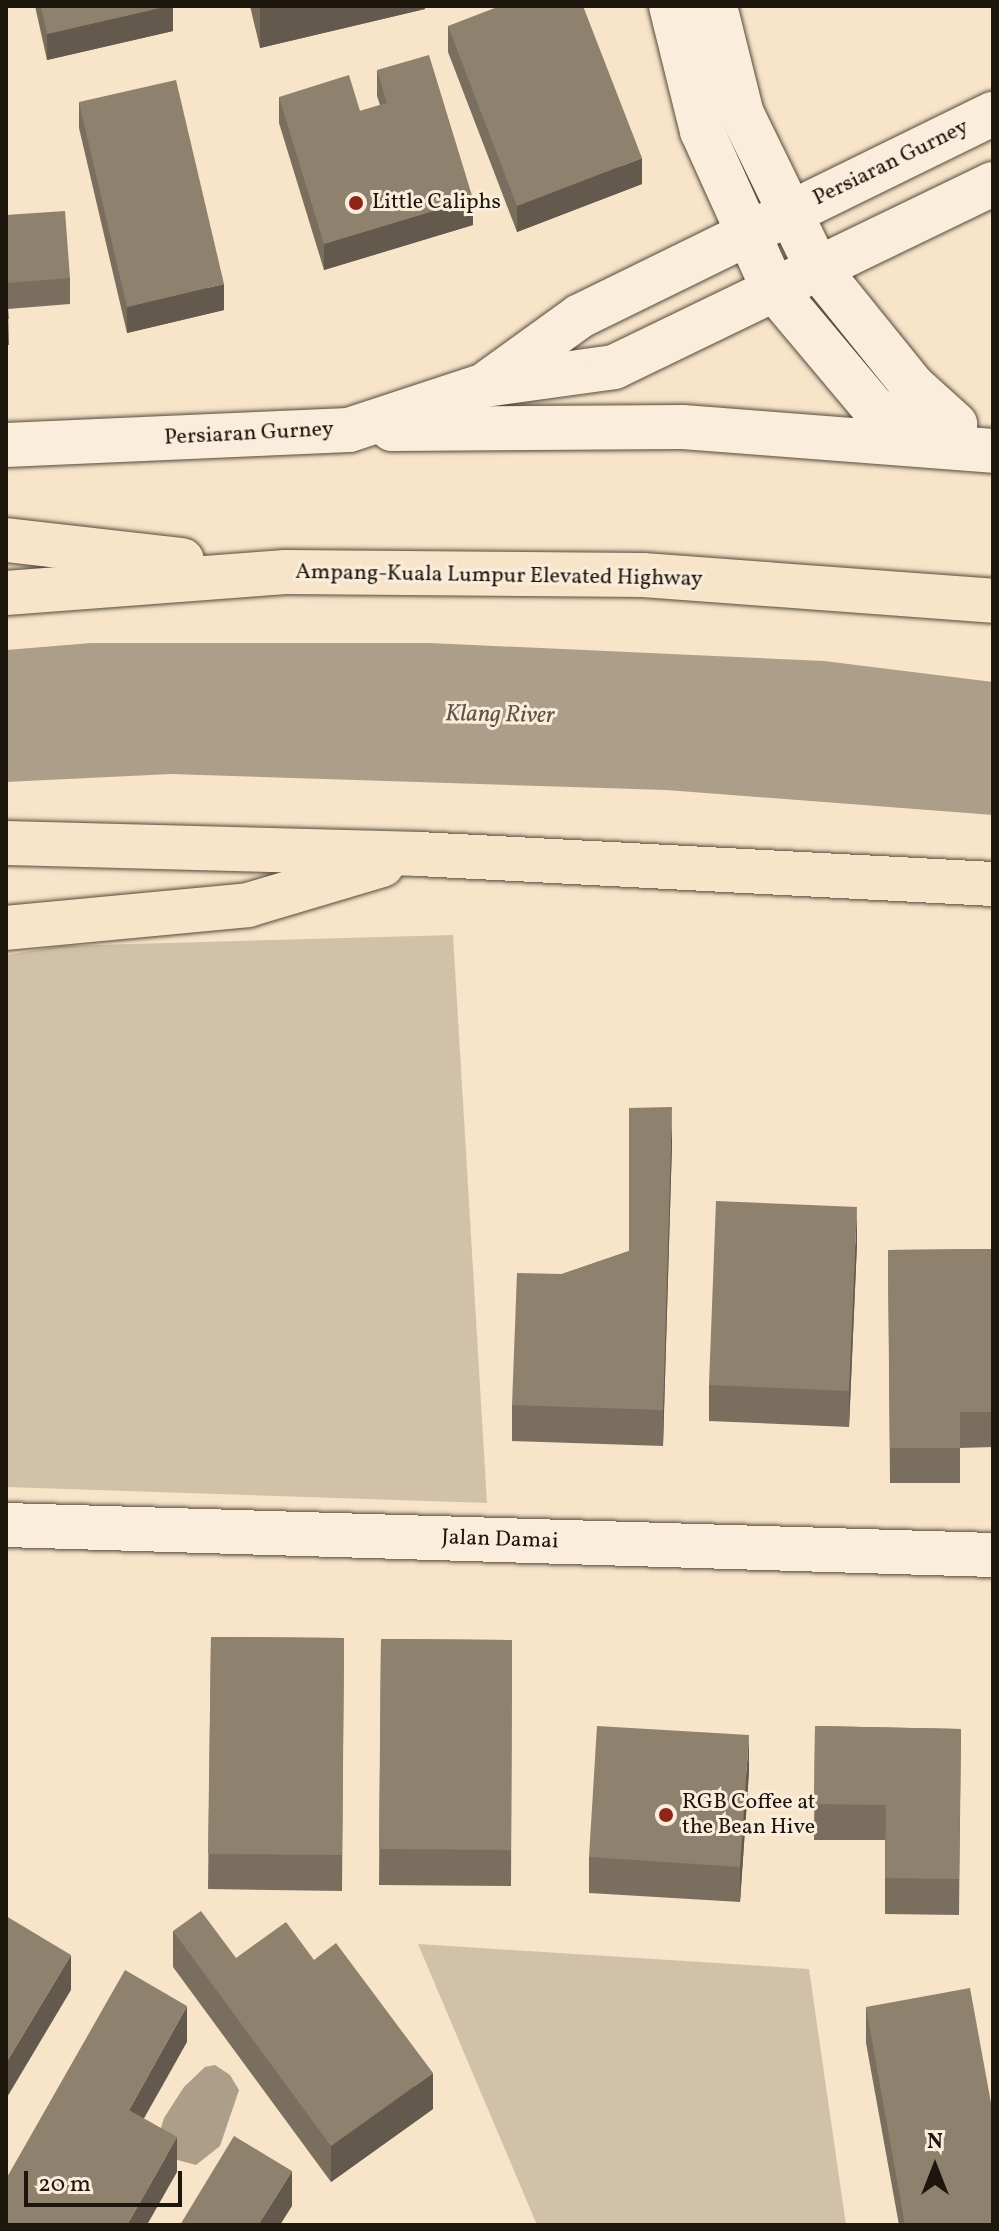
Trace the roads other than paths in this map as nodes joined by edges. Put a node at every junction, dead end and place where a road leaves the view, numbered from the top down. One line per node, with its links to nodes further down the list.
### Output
1 (671, 6): 6 (street)
2 (715, 6): 5 (street)
3 (993, 114): 5 (street, Persiaran Gurney)
4 (993, 184): 7 (street)
5 (790, 212): 6 (street, Persiaran Gurney); 7 (street)
6 (748, 233): 8 (street); 9 (street, Persiaran Gurney)
7 (816, 266): 8 (street); 11 (street)
8 (773, 288): 9 (street); 11 (street)
9 (485, 385): 10 (street, Persiaran Gurney)
10 (349, 430): 12 (street, Persiaran Gurney); 13 (street)
11 (974, 430)
12 (6, 445)
13 (993, 451)
14 (6, 540): 15 (highway)
15 (285, 572): 16 (highway, Ampang-Kuala Lumpur Elevated Highway); 17 (highway, Ampang-Kuala Lumpur Elevated Highway)
16 (6, 593)
17 (993, 601)
18 (6, 843): 19 (highway)
19 (419, 854): 20 (highway); 21 (highway)
20 (993, 884)
21 (6, 928)
22 (6, 1525): 23 (street, Jalan Damai)
23 (993, 1555)

